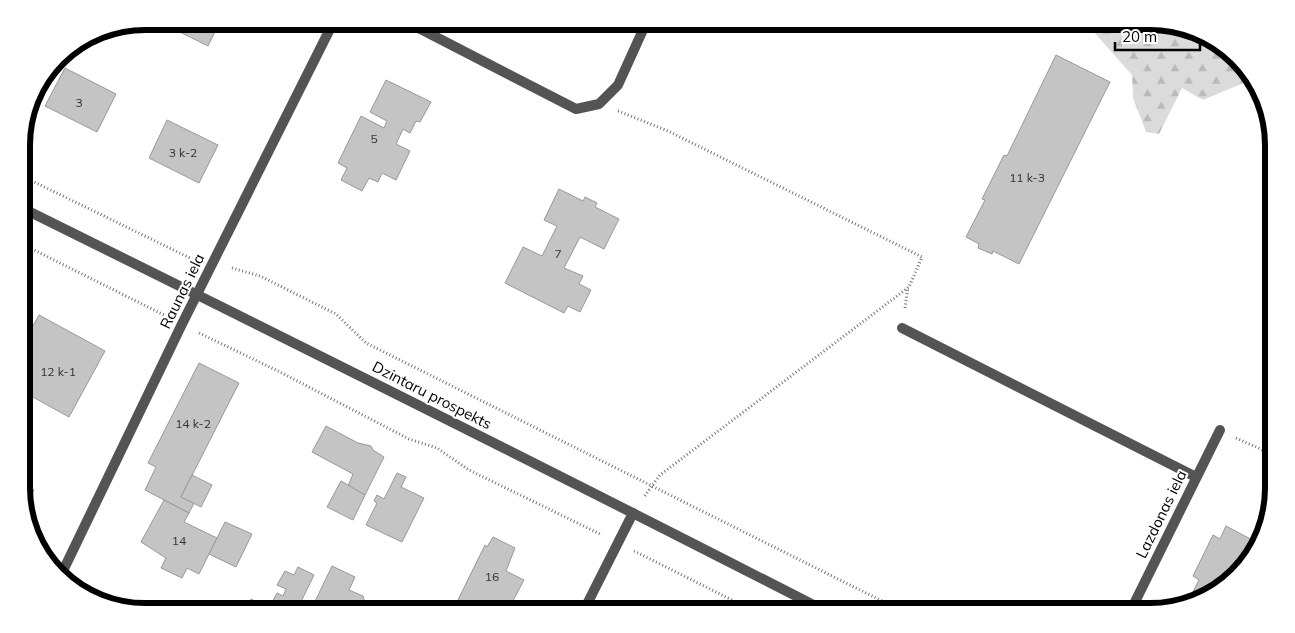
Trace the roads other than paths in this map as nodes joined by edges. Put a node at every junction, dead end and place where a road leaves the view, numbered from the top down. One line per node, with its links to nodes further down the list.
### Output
1 (329, 30): 5 (street, Raunas iela)
2 (422, 30): 3 (street)
3 (644, 30)
4 (30, 212): 5 (street, Dzintaru prospekts)
5 (197, 294): 9 (street, Dzintaru prospekts); 10 (street, Raunas iela)
6 (902, 328): 8 (street)
7 (1220, 430): 8 (street, Lazdonas iela)
8 (1196, 477): 13 (street, Lazdonas iela)
9 (633, 513): 11 (street); 12 (street, Dzintaru prospekts)
10 (64, 569)
11 (588, 603)
12 (809, 603)
13 (1134, 603)

